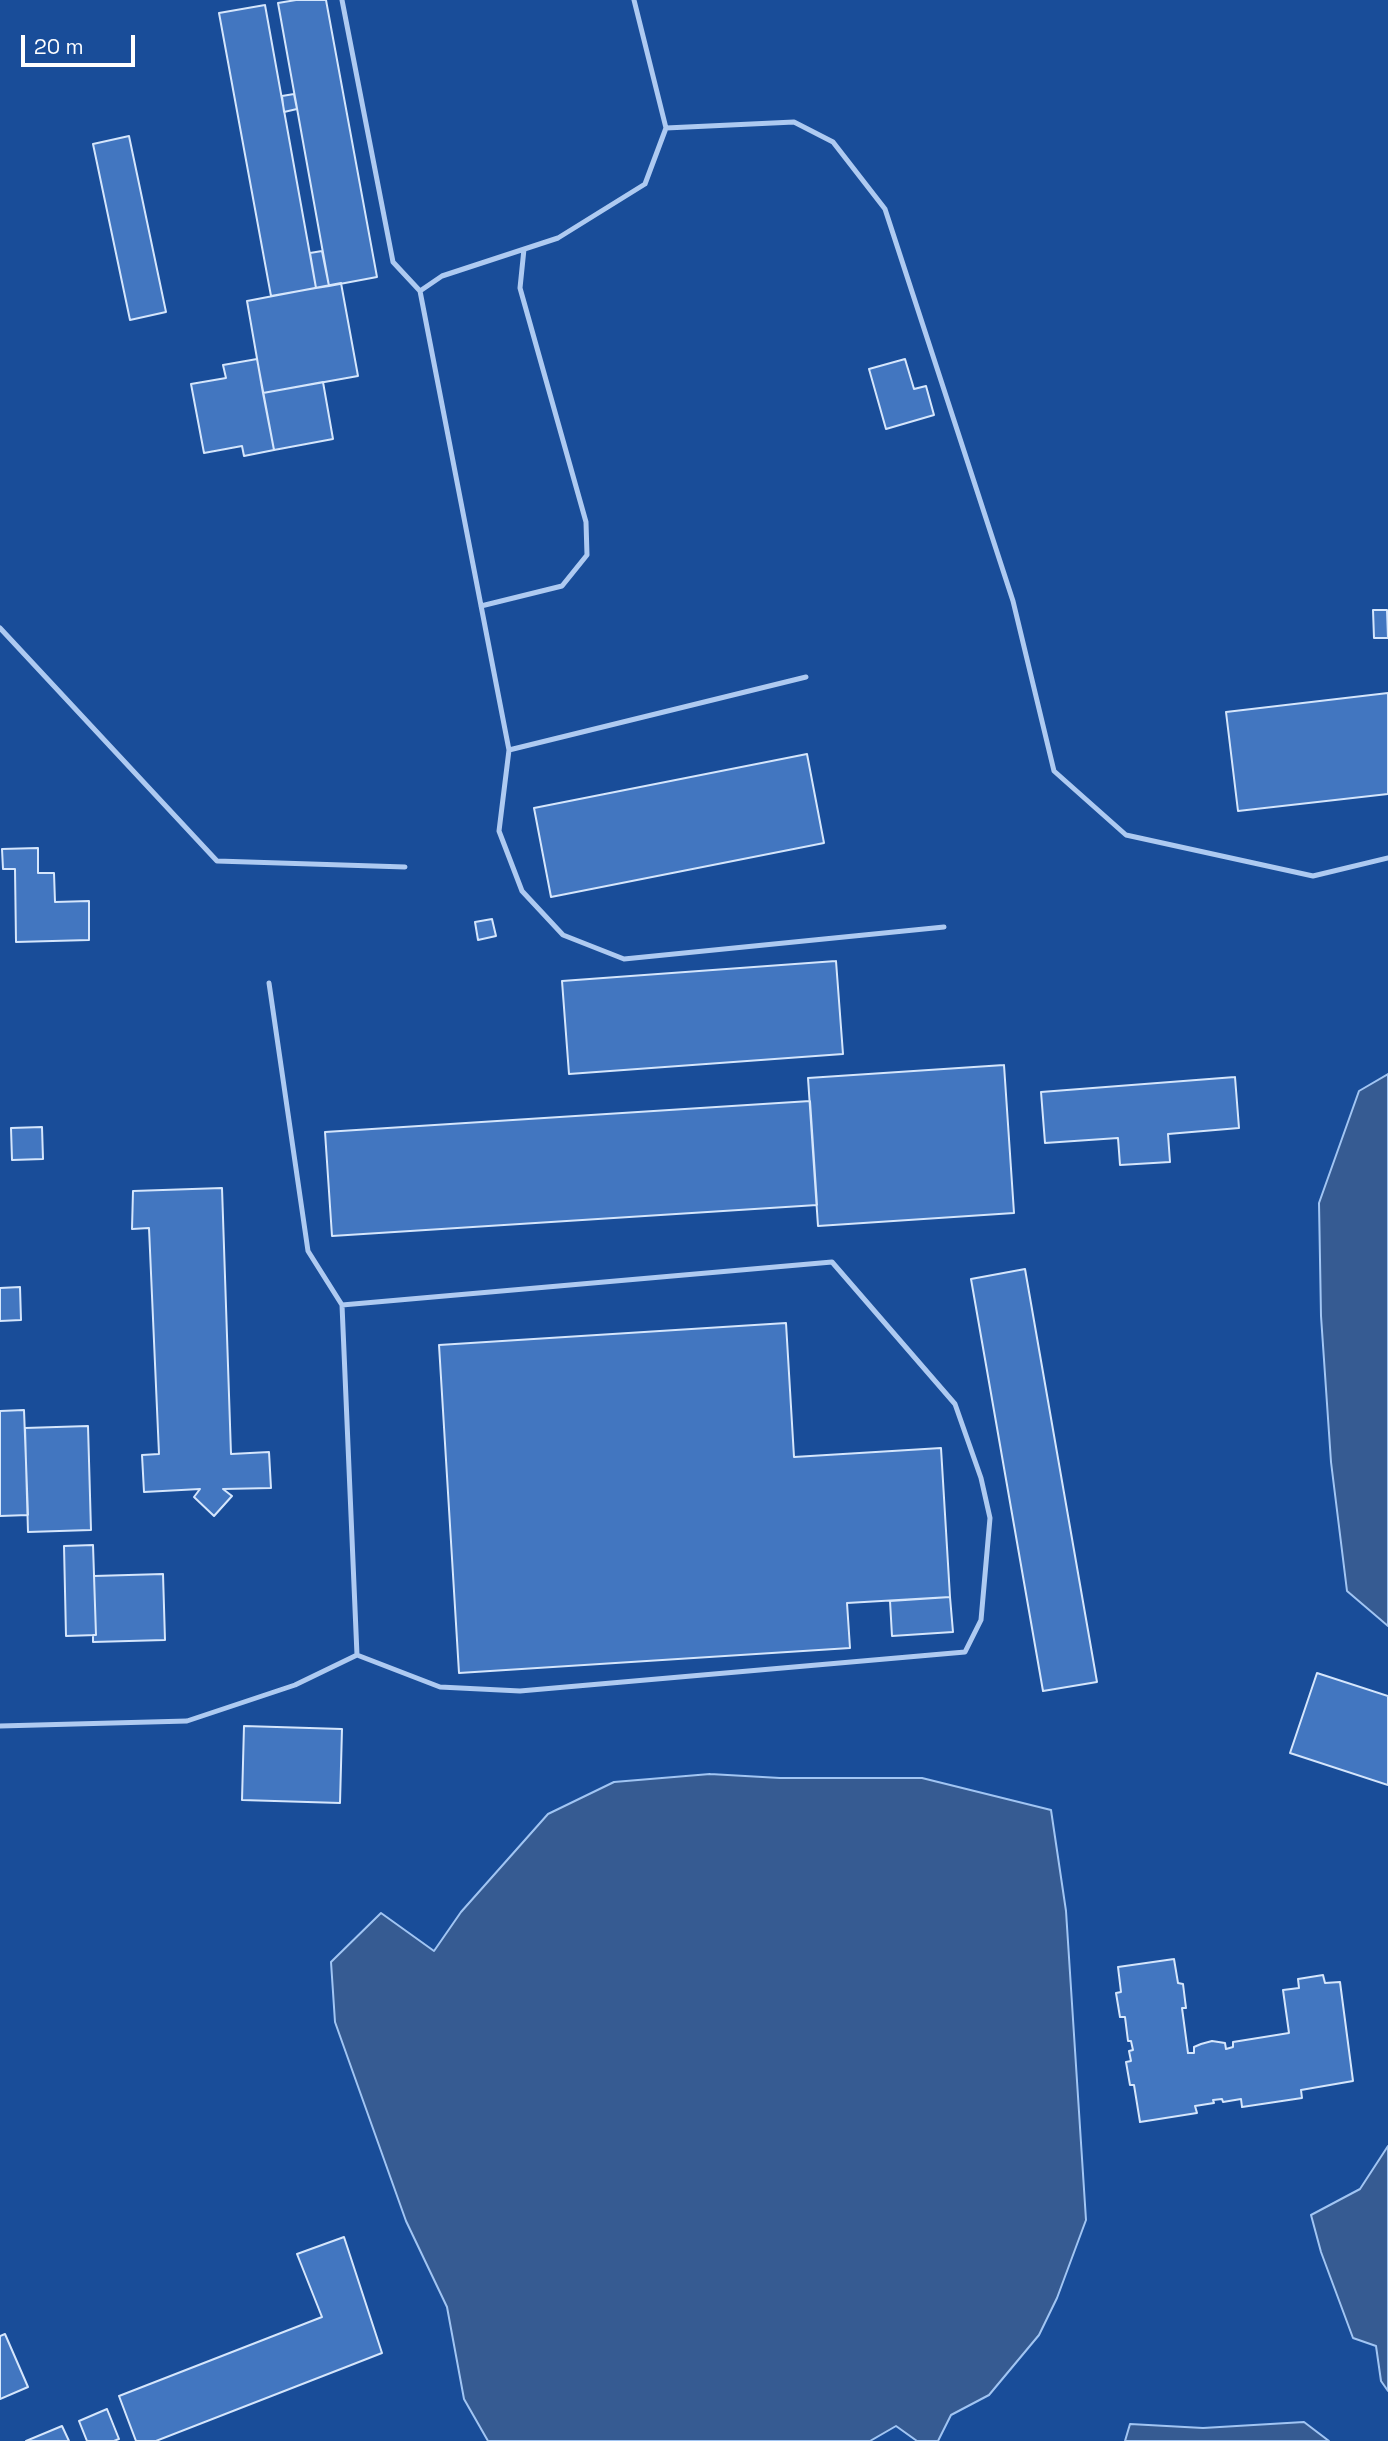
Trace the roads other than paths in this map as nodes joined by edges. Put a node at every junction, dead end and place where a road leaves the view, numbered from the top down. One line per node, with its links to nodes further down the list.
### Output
1 (342, 0): 5 (lane)
2 (634, 0): 3 (lane)
3 (666, 128): 4 (lane); 10 (lane)
4 (524, 249): 5 (lane); 6 (lane)
5 (420, 291): 6 (lane)
6 (481, 606): 9 (lane)
7 (0, 628): 11 (lane)
8 (806, 677): 9 (lane)
9 (509, 750): 12 (lane)
10 (1388, 858)
11 (405, 867)
12 (944, 927)
13 (269, 983): 14 (lane)
14 (342, 1305): 15 (lane); 15 (lane)
15 (357, 1655): 16 (lane)
16 (0, 1726)

